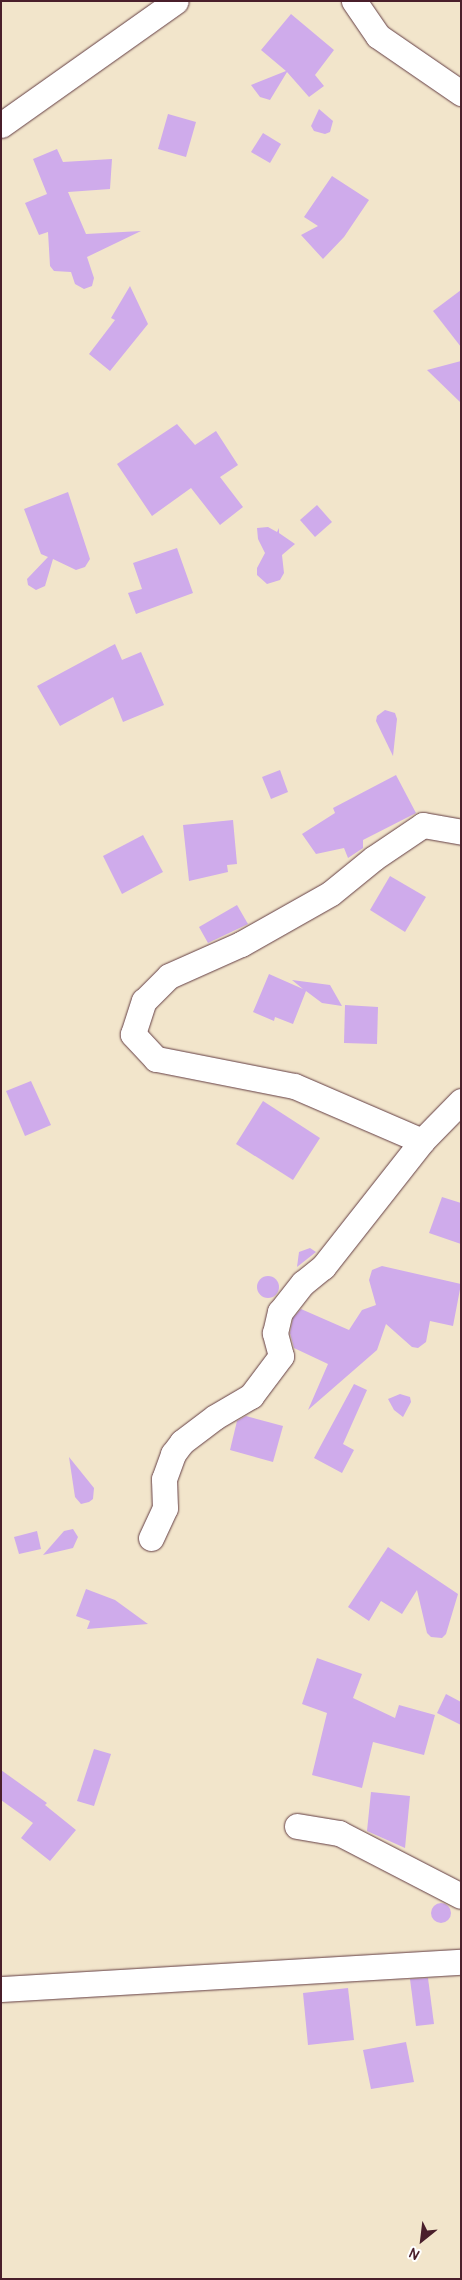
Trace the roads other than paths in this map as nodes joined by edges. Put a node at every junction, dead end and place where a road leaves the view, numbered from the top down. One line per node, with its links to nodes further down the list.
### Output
1 (176, 1): 4 (street)
2 (354, 1): 3 (street)
3 (461, 93)
4 (1, 125)
5 (461, 832): 7 (street)
6 (461, 1101): 7 (street)
7 (422, 1141): 8 (street)
8 (151, 1538)
9 (297, 1826): 10 (street)
10 (461, 1896)
11 (461, 1962): 12 (street)
12 (1, 1989)

